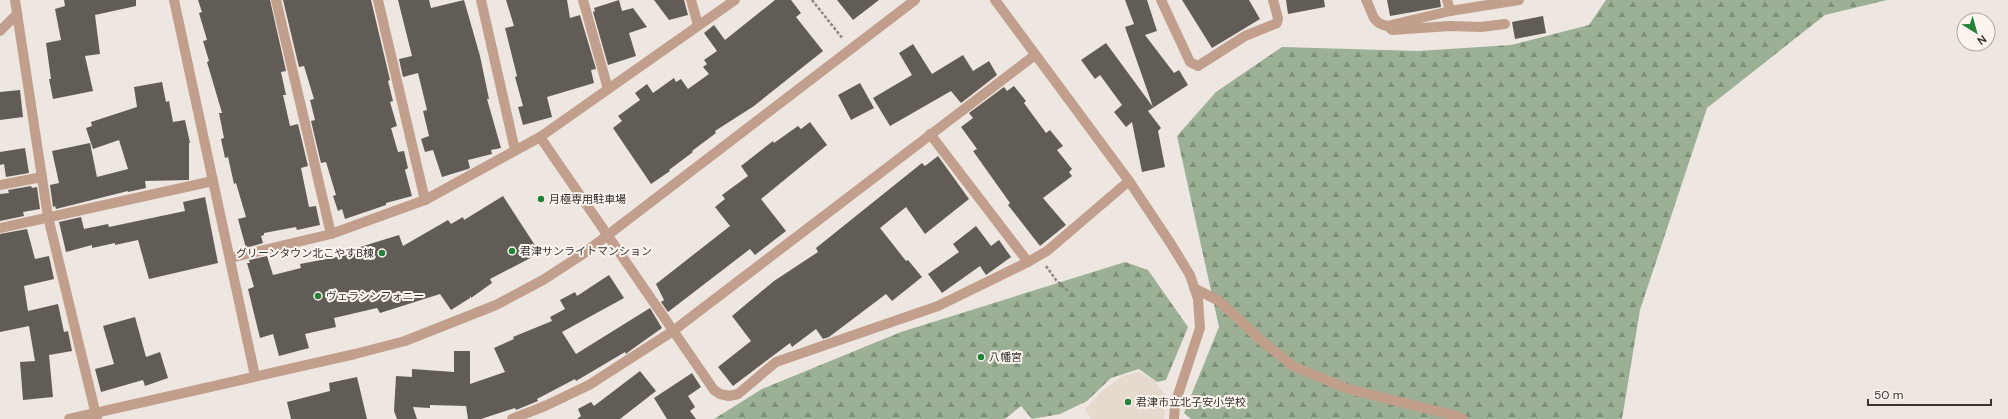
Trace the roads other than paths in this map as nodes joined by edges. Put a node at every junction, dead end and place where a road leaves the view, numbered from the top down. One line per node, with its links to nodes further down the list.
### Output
1 (15, 0): 17 (street)
2 (174, 0): 28 (street)
3 (276, 0): 34 (street)
4 (378, 0): 31 (street)
5 (481, 0): 26 (street)
6 (583, 0): 23 (street)
7 (691, 0): 19 (street)
8 (735, 0): 19 (street)
9 (915, 0): 35 (street)
10 (995, 0): 22 (street)
11 (1161, 0): 12 (street)
12 (1273, 0)
13 (1366, 0): 20 (street)
14 (1448, 0): 16 (street)
15 (1520, 0): 16 (street)
16 (1450, 11): 20 (street)
17 (17, 14): 21 (street); 27 (street)
18 (1505, 24): 20 (street)
19 (698, 25): 23 (street)
20 (1387, 26)
21 (0, 31)
22 (1035, 55): 24 (street); 29 (street)
23 (608, 89): 25 (street)
24 (930, 134): 37 (street); 39 (street)
25 (540, 137): 26 (street); 35 (street)
26 (515, 150): 31 (street)
27 (42, 177): 30 (street); 32 (street)
28 (213, 181): 32 (street); 36 (street)
29 (1129, 181): 37 (street); 38 (street)
30 (0, 185)
31 (425, 200): 34 (street)
32 (48, 217): 33 (street); 41 (street)
33 (0, 228)
34 (331, 234): 36 (street)
35 (608, 236): 39 (street); 40 (street)
36 (230, 258): 40 (street)
37 (1028, 262): 39 (street)
38 (1194, 288): 44 (street); 45 (street)
39 (673, 331): 43 (street)
40 (255, 376): 41 (street)
41 (96, 417): 42 (street)
42 (69, 419)
43 (512, 419)
44 (1174, 419)
45 (1464, 419)

